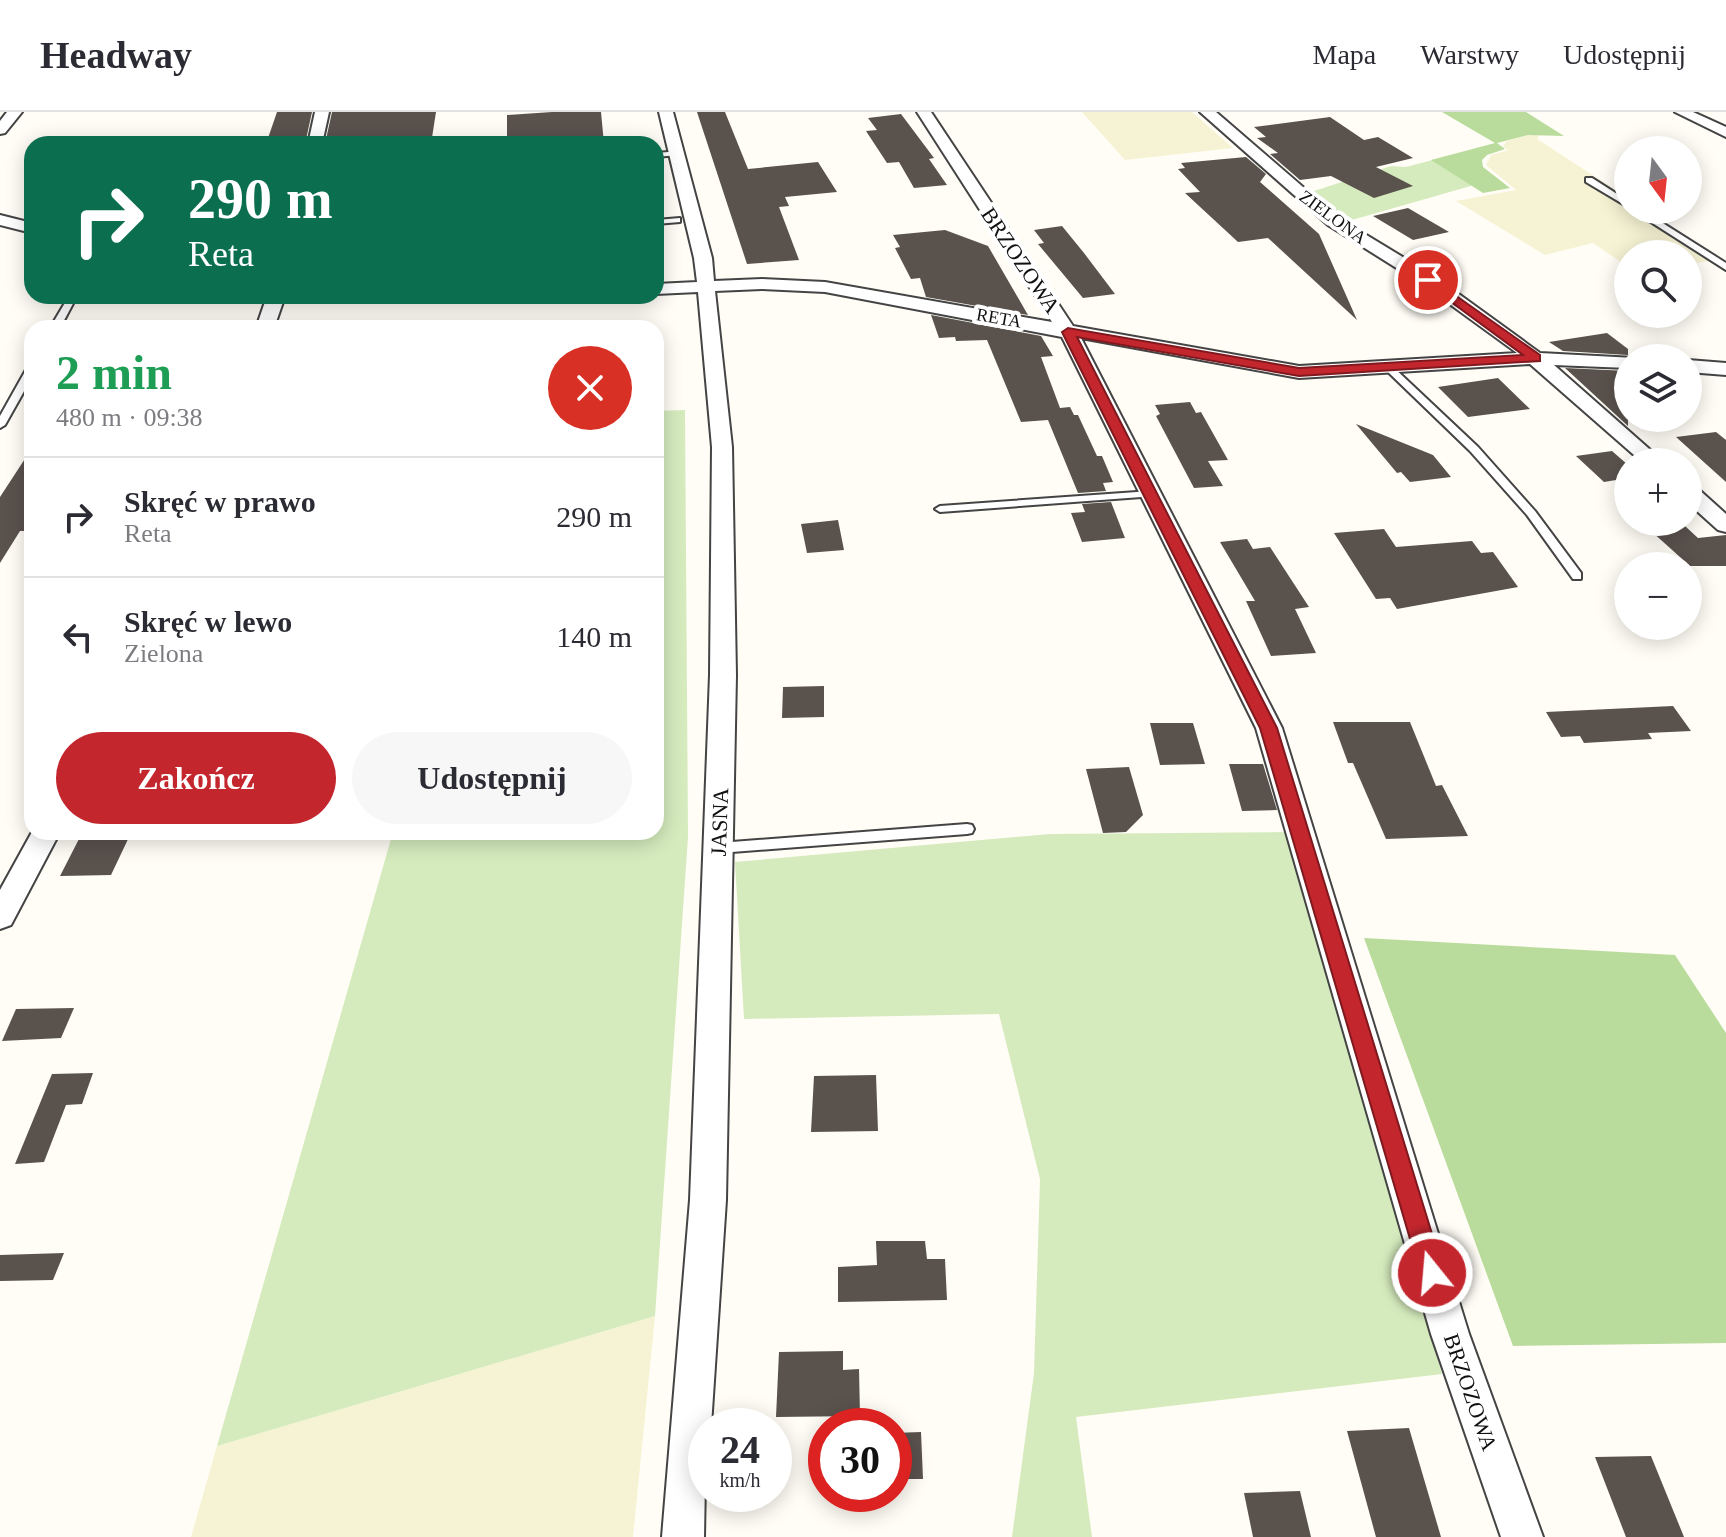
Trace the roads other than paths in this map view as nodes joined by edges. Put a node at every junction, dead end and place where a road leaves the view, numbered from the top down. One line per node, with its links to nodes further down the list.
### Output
1 (15, 112): 7 (street)
2 (322, 112): 9 (street)
3 (666, 112): 10 (street, JASNA)
4 (924, 112): 22 (street, BRZOZOWA)
5 (1207, 112): 23 (street, ZIELONA)
6 (1682, 112): 8 (street)
7 (0, 130)
8 (1726, 133)
9 (317, 136)
10 (678, 153): 11 (lane); 20 (street, JASNA)
11 (664, 154)
12 (1589, 180): 13 (lane)
13 (1614, 196)
14 (0, 220): 18 (street)
15 (677, 220): 16 (lane)
16 (664, 221)
17 (1658, 224): 19 (lane)
18 (24, 226)
19 (1726, 267)
20 (706, 286): 21 (street, RETA); 22 (street, RETA); 38 (street, JASNA)
21 (664, 289)
22 (1068, 332): 26 (street, RETA); 31 (street, BRZOZOWA)
23 (1535, 358): 24 (street, RETA); 26 (street, RETA); 30 (street, ZIELONA)
24 (1614, 361)
25 (1702, 367): 27 (street)
26 (1389, 368): 35 (lane)
27 (1726, 369)
28 (24, 382): 29 (lane)
29 (0, 425)
30 (1638, 448)
31 (1151, 494): 33 (lane); 41 (street, BRZOZOWA)
32 (1702, 504): 34 (street)
33 (940, 509)
34 (1726, 525)
35 (1577, 576)
36 (967, 829): 38 (lane)
37 (42, 840): 39 (street)
38 (719, 848): 40 (street, JASNA)
39 (0, 917)
40 (683, 1537)
41 (1522, 1537)

